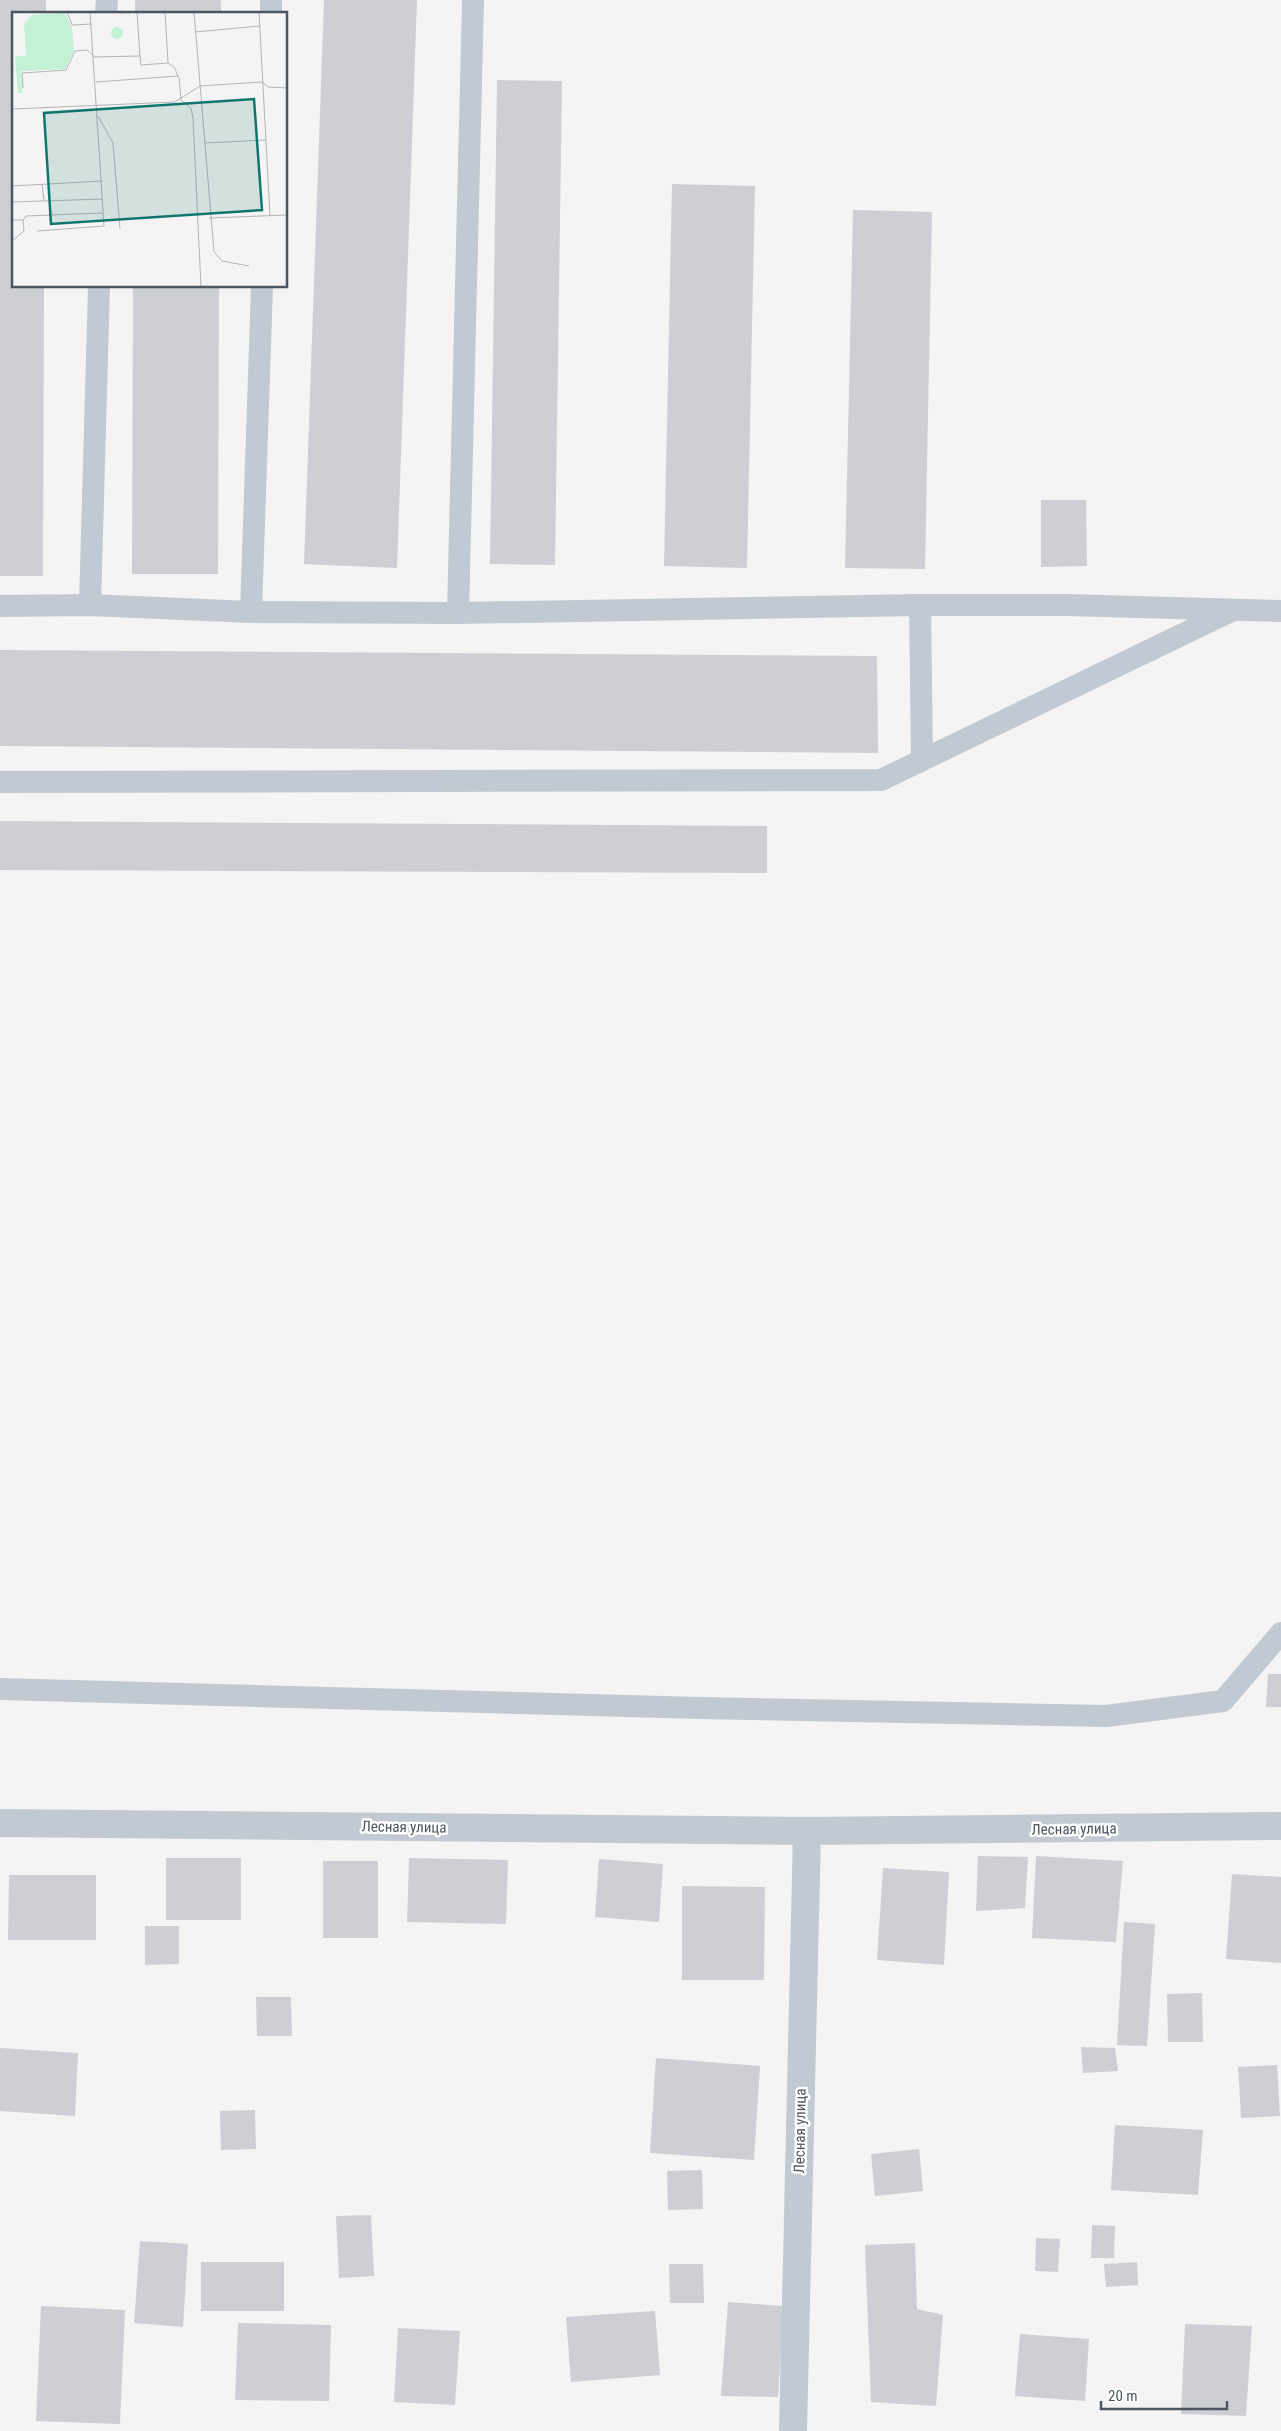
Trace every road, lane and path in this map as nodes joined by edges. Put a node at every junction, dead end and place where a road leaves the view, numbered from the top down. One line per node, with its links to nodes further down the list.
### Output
1 (473, 0): 10 (lane)
2 (99, 288): 4 (lane)
3 (262, 288): 8 (lane)
4 (90, 605): 6 (lane); 8 (lane)
5 (920, 605): 7 (lane); 10 (lane); 11 (lane)
6 (0, 606)
7 (1234, 609): 9 (lane); 11 (lane)
8 (251, 612): 10 (lane)
9 (1281, 612)
10 (458, 613)
11 (922, 760): 12 (lane)
12 (0, 782)
13 (1281, 1633): 14 (lane)
14 (0, 1689)
15 (0, 1823): 17 (street, Лесная улица)
16 (1281, 1826): 17 (street, Лесная улица)
17 (807, 1831): 18 (street, Лесная улица)
18 (794, 2431)

